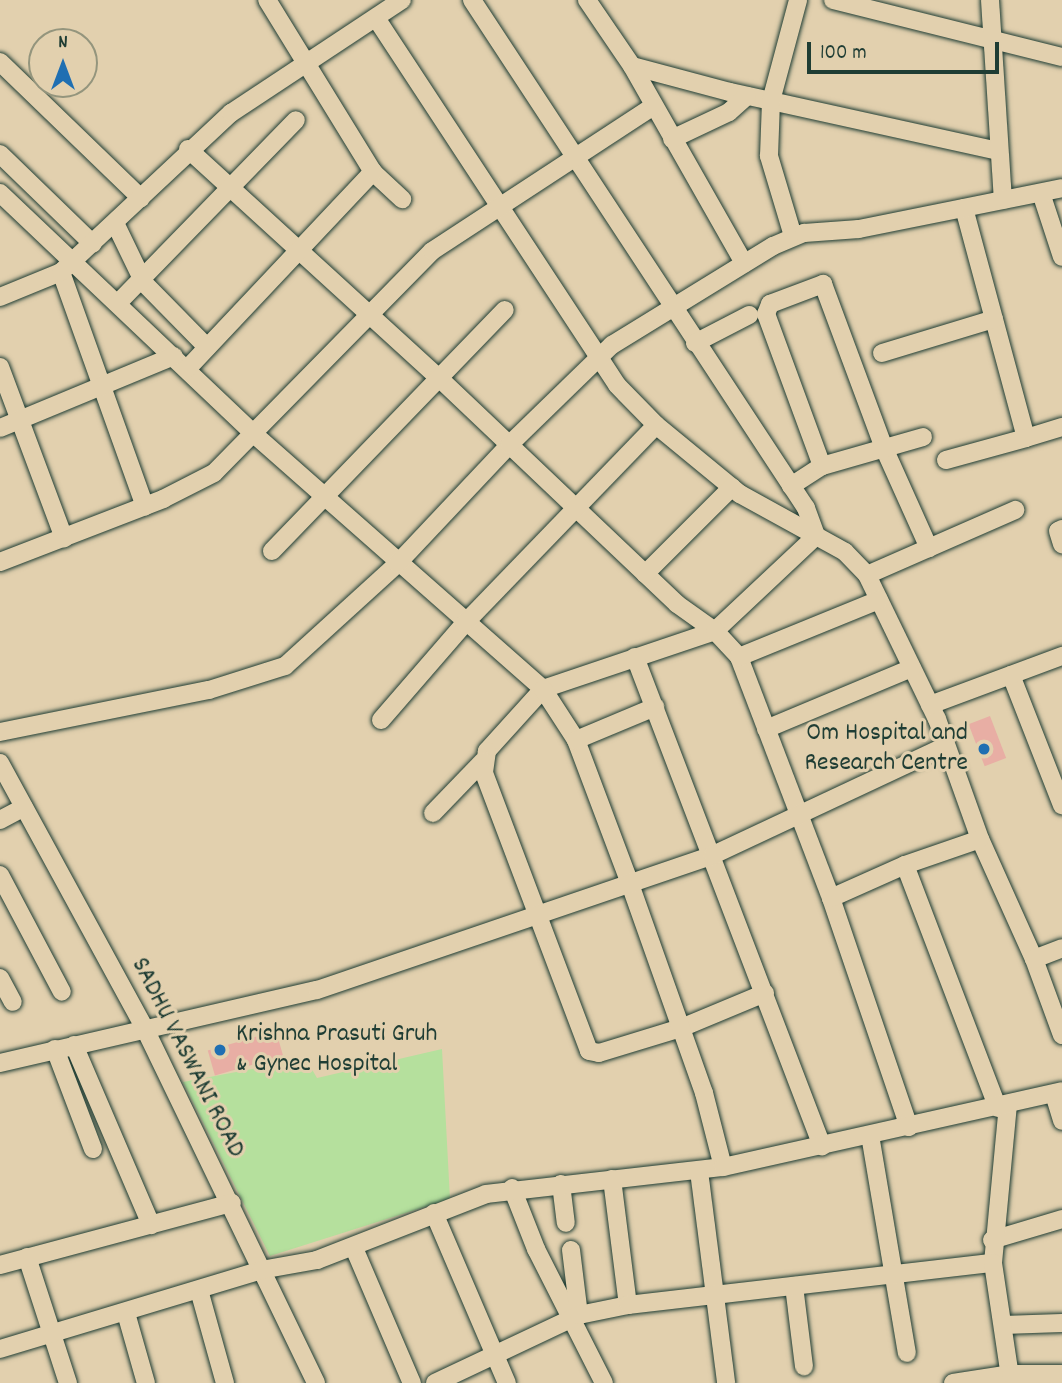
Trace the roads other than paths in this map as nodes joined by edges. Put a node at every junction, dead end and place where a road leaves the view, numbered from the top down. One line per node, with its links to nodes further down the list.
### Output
1 (267, 0): 12 (street)
2 (402, 0): 8 (street)
3 (472, 0): 22 (street)
4 (587, 0): 13 (street)
5 (798, 0): 15 (street)
6 (990, 0): 9 (street)
7 (846, 2): 9 (street)
8 (376, 18): 12 (street); 31 (street)
9 (992, 41): 10 (street); 20 (street)
10 (1062, 57)
11 (0, 62): 28 (street)
12 (305, 66): 19 (street); 23 (street)
13 (632, 66): 14 (street); 16 (street)
14 (747, 96): 15 (street); 18 (street)
15 (771, 102): 20 (street); 34 (street)
16 (654, 106): 18 (street); 22 (street)
17 (296, 120): 24 (street)
18 (672, 139): 38 (street)
19 (188, 149): 24 (street); 28 (street)
20 (999, 150): 30 (street)
21 (0, 155): 35 (street)
22 (576, 156): 31 (street); 43 (street)
23 (373, 172): 29 (street); 36 (street)
24 (230, 187): 36 (street); 40 (street)
25 (1062, 188): 27 (street)
26 (0, 193): 39 (street)
27 (1041, 193): 30 (street); 37 (street)
28 (141, 198): 33 (street)
29 (402, 199)
30 (1003, 200): 32 (street)
31 (499, 207): 46 (street); 51 (street)
32 (964, 208): 34 (street); 47 (street)
33 (115, 223): 35 (street); 40 (street)
34 (793, 236): 38 (street)
35 (93, 244): 39 (street)
36 (301, 252): 46 (street); 49 (street)
37 (1062, 257)
38 (744, 263): 43 (street)
39 (68, 267): 41 (street); 42 (street); 55 (street)
40 (141, 280): 42 (street); 49 (street)
41 (0, 297)
42 (118, 303): 52 (street)
43 (671, 307): 48 (street); 51 (street)
44 (505, 310): 54 (street)
45 (749, 315): 48 (street)
46 (370, 316): 54 (street); 60 (street)
47 (994, 319): 50 (street); 62 (street)
48 (695, 344): 67 (street)
49 (207, 347): 52 (street)
50 (882, 353)
51 (597, 358): 57 (street); 63 (street)
52 (181, 362): 55 (street); 60 (street)
53 (0, 367): 56 (street)
54 (438, 377): 63 (street); 69 (street)
55 (104, 388): 56 (street); 70 (street)
56 (20, 421): 59 (street); 75 (street)
57 (656, 425): 68 (street); 71 (street)
58 (1062, 427): 62 (street)
59 (0, 428)
60 (255, 435): 69 (street); 70 (street)
61 (923, 437): 64 (street)
62 (1026, 438): 65 (street)
63 (509, 444): 71 (street); 80 (street)
64 (884, 448): 66 (street); 66 (street); 77 (street)
65 (946, 460)
66 (822, 466): 67 (street)
67 (791, 486): 74 (street)
68 (732, 487): 74 (street); 81 (street)
69 (325, 499): 78 (street); 80 (street)
70 (145, 506): 75 (street)
71 (576, 509): 81 (street); 84 (street)
72 (1015, 510): 77 (street)
73 (1062, 530): 76 (street)
74 (816, 536): 82 (street); 85 (street)
75 (64, 538): 79 (street)
76 (1062, 544)
77 (929, 548): 82 (street)
78 (272, 551)
79 (0, 562)
80 (397, 564): 84 (street); 96 (street)
81 (645, 574): 85 (street)
82 (867, 575): 83 (street)
83 (879, 600): 88 (street); 89 (street)
84 (465, 623): 91 (street); 94 (street)
85 (715, 631): 87 (street); 88 (street)
86 (1062, 656): 90 (street)
87 (635, 657): 91 (street); 93 (street)
88 (739, 657): 95 (street)
89 (912, 668): 92 (street); 95 (street)
90 (1011, 675): 92 (street); 101 (street)
91 (543, 689): 97 (street); 99 (street)
92 (930, 705): 98 (street)
93 (655, 707): 97 (street); 107 (street)
94 (381, 720)
95 (766, 729): 104 (street)
96 (0, 732)
97 (576, 740): 110 (street)
98 (946, 746): 104 (street); 106 (street)
99 (483, 761): 103 (street); 112 (street)
100 (0, 763): 102 (street, SADHU VASWANI ROAD)
101 (1062, 805)
102 (24, 807): 105 (street); 120 (street, SADHU VASWANI ROAD)
103 (433, 813)
104 (799, 816): 107 (street); 111 (street)
105 (0, 820)
106 (980, 839): 108 (street); 114 (street)
107 (713, 855): 110 (street); 117 (street)
108 (905, 866): 111 (street); 126 (street)
109 (0, 875): 116 (street)
110 (630, 884): 112 (street); 119 (street)
111 (831, 898): 128 (street)
112 (534, 915): 119 (street); 120 (street)
113 (1062, 948): 114 (street)
114 (1034, 959): 121 (street)
115 (0, 978): 118 (street)
116 (62, 992)
117 (765, 993): 119 (street); 130 (street)
118 (13, 1002)
119 (681, 1028): 132 (street)
120 (145, 1030): 122 (street); 137 (street, SADHU VASWANI ROAD)
121 (1062, 1035)
122 (74, 1045): 123 (street); 141 (street)
123 (55, 1049): 124 (street); 131 (street)
124 (0, 1063)
125 (1058, 1092): 126 (street); 127 (street)
126 (1003, 1106): 128 (street); 142 (street)
127 (1062, 1121)
128 (909, 1127): 129 (street)
129 (870, 1135): 130 (street); 149 (street)
130 (822, 1146): 132 (street)
131 (93, 1149)
132 (723, 1167): 133 (street)
133 (699, 1171): 134 (street); 152 (street)
134 (612, 1179): 135 (street); 153 (street)
135 (561, 1184): 136 (street); 140 (street)
136 (512, 1188): 138 (street); 155 (street)
137 (232, 1203): 141 (street); 148 (street, SADHU VASWANI ROAD)
138 (434, 1213): 143 (street); 161 (street)
139 (1062, 1219): 142 (street)
140 (566, 1223)
141 (151, 1225): 145 (street)
142 (992, 1240): 146 (street)
143 (354, 1248): 148 (street); 169 (street)
144 (570, 1250): 155 (street)
145 (27, 1257): 147 (street); 158 (street)
146 (993, 1262): 149 (street); 157 (street)
147 (0, 1265)
148 (261, 1270): 151 (street); 168 (street, SADHU VASWANI ROAD)
149 (895, 1274): 150 (street); 160 (street)
150 (794, 1286): 152 (street); 162 (street)
151 (199, 1290): 154 (street); 167 (street)
152 (713, 1296): 153 (street); 173 (street)
153 (628, 1305): 155 (street)
154 (126, 1313): 158 (street); 166 (street)
155 (576, 1317): 161 (street); 172 (street)
156 (1062, 1323): 157 (street)
157 (1003, 1325): 164 (street)
158 (54, 1336): 159 (street); 165 (street)
159 (0, 1349)
160 (907, 1353)
161 (494, 1356): 170 (street); 171 (street)
162 (804, 1366)
163 (1062, 1374): 164 (street)
164 (1011, 1379): 174 (street)
165 (68, 1383)
166 (146, 1383)
167 (225, 1383)
168 (316, 1383)
169 (412, 1383)
170 (435, 1383)
171 (507, 1383)
172 (604, 1383)
173 (726, 1383)
174 (953, 1383)

